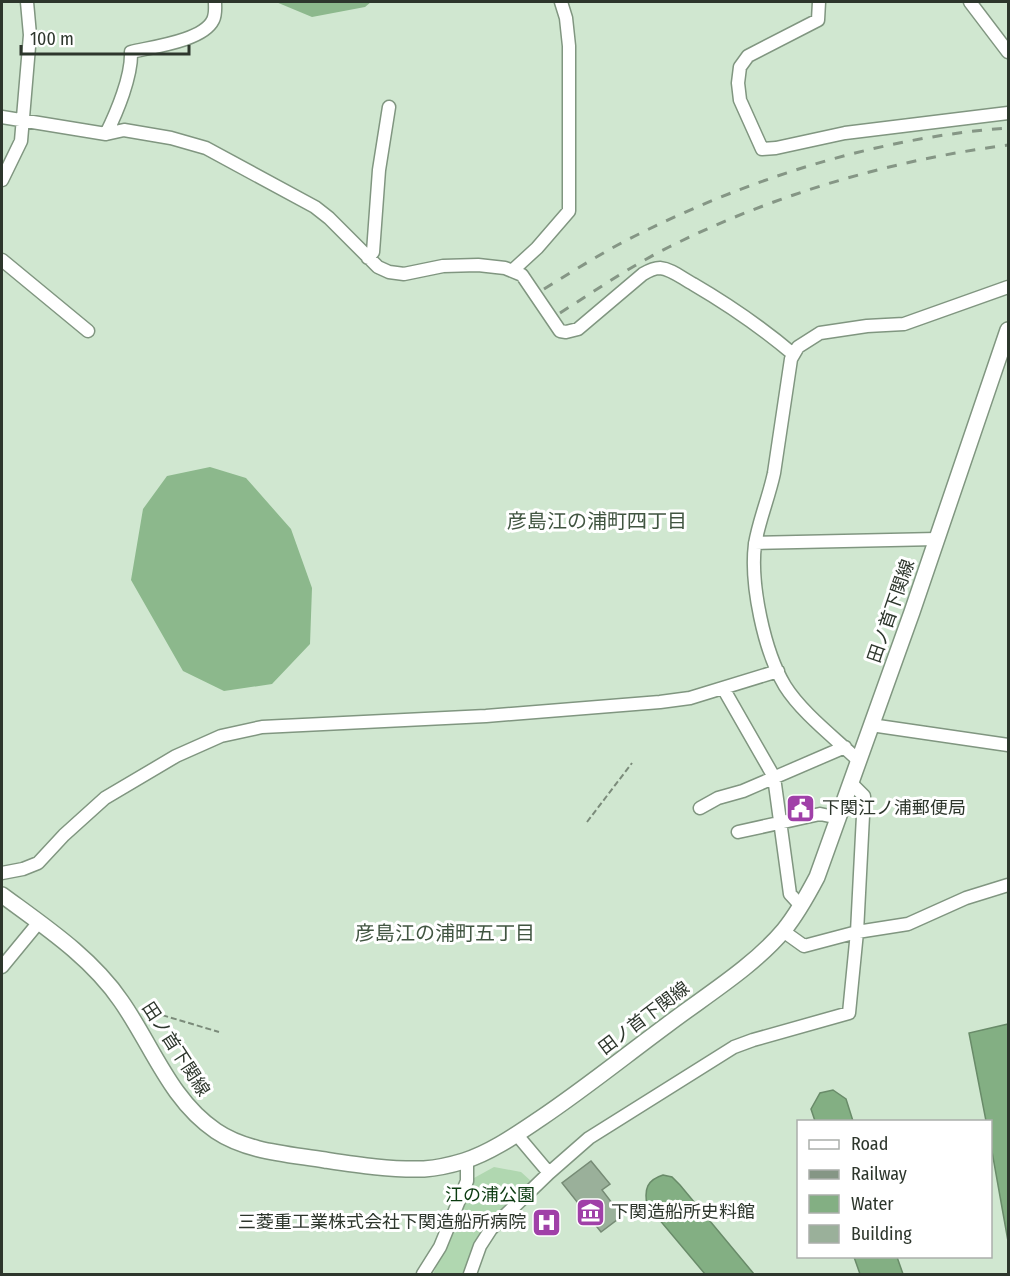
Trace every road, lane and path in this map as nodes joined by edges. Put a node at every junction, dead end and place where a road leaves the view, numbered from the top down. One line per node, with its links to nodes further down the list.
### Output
1 (27, 2): 10 (street)
2 (215, 2): 11 (street)
3 (561, 2): 15 (street)
4 (819, 2): 8 (street)
5 (970, 2): 6 (street)
6 (1008, 52)
7 (389, 107): 13 (street)
8 (1008, 113)
9 (2, 117): 10 (street)
10 (22, 120): 11 (street); 12 (street)
11 (106, 134): 13 (street)
12 (2, 180)
13 (368, 258): 15 (street)
14 (2, 260): 18 (street)
15 (513, 270): 19 (street)
16 (1008, 287): 19 (street)
17 (1008, 330): 20 (main road, 田ノ首下関線)
18 (88, 331)
19 (793, 354): 21 (street)
20 (937, 538): 21 (street); 24 (main road, 田ノ首下関線)
21 (755, 543): 22 (street)
22 (778, 671): 23 (street); 26 (street)
23 (723, 688): 29 (street); 36 (street)
24 (871, 725): 25 (street); 27 (main road, 田ノ首下関線)
25 (1008, 745)
26 (845, 747): 27 (street); 29 (street)
27 (859, 761): 30 (main road, 田ノ首下関線)
28 (632, 763): 33 (path)
29 (774, 777): 31 (street); 34 (street)
30 (851, 783): 32 (main road, 田ノ首下関線); 42 (street)
31 (700, 808)
32 (838, 818): 34 (street); 39 (main road, 田ノ首下関線)
33 (587, 822)
34 (780, 823): 35 (street); 39 (street)
35 (738, 832)
36 (2, 873)
37 (1008, 885): 42 (street)
38 (2, 894): 40 (main road, 田ノ首下関線)
39 (801, 906): 41 (main road, 田ノ首下関線)
40 (39, 922): 43 (street); 47 (main road, 田ノ首下関線)
41 (783, 931): 42 (street); 46 (main road, 田ノ首下関線)
42 (857, 932): 48 (street)
43 (2, 967)
44 (145, 1010): 45 (path)
45 (219, 1032)
46 (517, 1135): 47 (main road, 田ノ首下関線); 48 (street)
47 (467, 1160): 49 (street)
48 (549, 1173): 50 (street)
49 (423, 1275)
50 (470, 1275)

